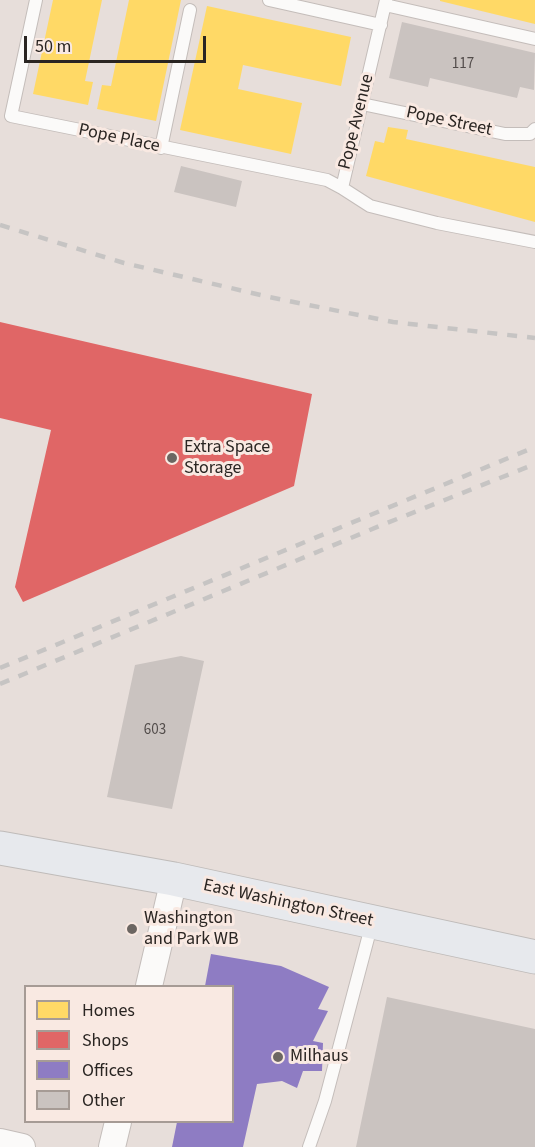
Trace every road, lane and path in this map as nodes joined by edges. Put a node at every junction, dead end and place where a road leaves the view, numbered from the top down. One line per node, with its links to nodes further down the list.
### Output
1 (36, 0): 9 (lane, Pope Place)
2 (269, 0): 5 (lane)
3 (385, 2): 5 (lane, Pope Avenue); 6 (lane)
4 (190, 10): 9 (lane)
5 (381, 25): 7 (lane, Pope Avenue)
6 (535, 39)
7 (362, 104): 8 (lane, Pope Street); 10 (lane, Pope Avenue)
8 (535, 129)
9 (161, 148): 10 (lane, Pope Place)
10 (342, 188): 11 (lane, Pope Avenue)
11 (535, 242)
12 (0, 838): 14 (main road, East Washington Street)
13 (0, 848): 14 (main road, East Washington Street)
14 (39, 855): 15 (main road, East Washington Street); 16 (main road, East Washington Street)
15 (0, 857)
16 (174, 879): 17 (main road, East Washington Street); 19 (street)
17 (373, 922): 18 (main road, East Washington Street); 24 (lane)
18 (535, 957)
19 (149, 985)
20 (118, 1123): 23 (street)
21 (0, 1142): 22 (street)
22 (22, 1147)
23 (112, 1147)
24 (309, 1147)

